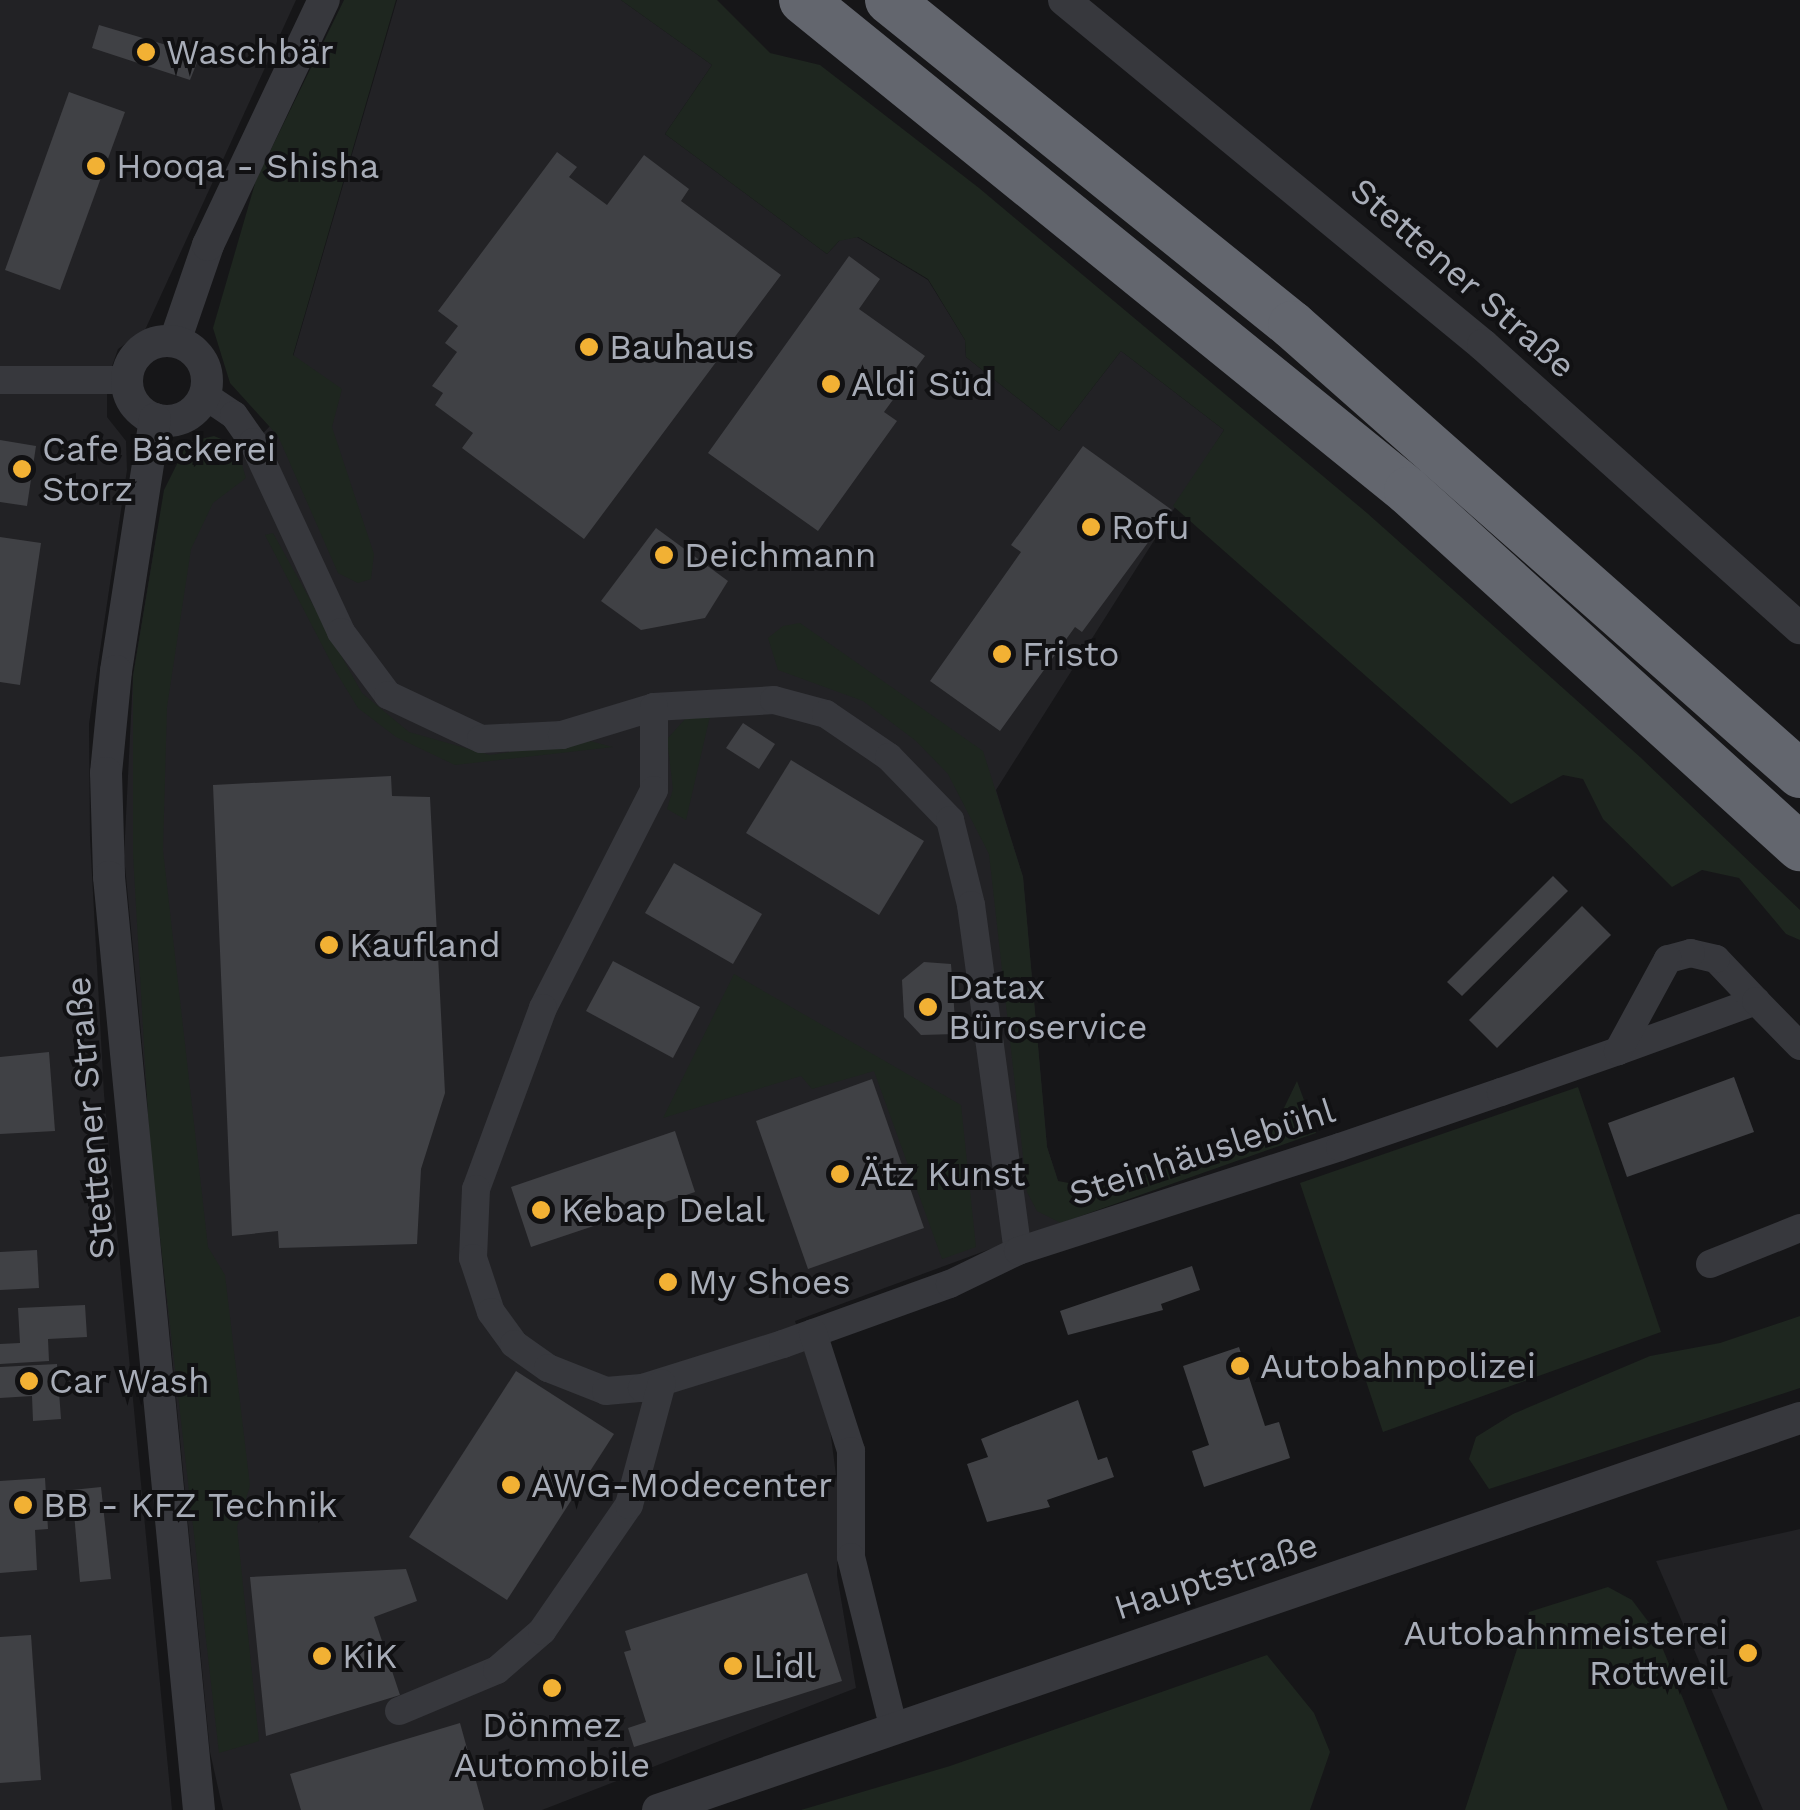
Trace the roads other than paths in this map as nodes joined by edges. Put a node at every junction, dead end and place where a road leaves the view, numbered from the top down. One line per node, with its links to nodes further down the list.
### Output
1 (324, 0): 5 (street)
2 (803, 0): 13 (highway)
3 (889, 0): 12 (highway)
4 (1064, 0): 10 (street, Stettener Straße)
5 (175, 341): 7 (street); 8 (street)
6 (0, 380): 7 (street)
7 (127, 380): 9 (street)
8 (204, 395): 9 (street); 11 (street)
9 (155, 419): 25 (street, Stettener Straße)
10 (1800, 628)
11 (654, 707): 18 (street); 21 (street, Steinhäuslebühl)
12 (1800, 774)
13 (1800, 846)
14 (1756, 1002): 15 (street); 16 (street, Steinhäuslebühl); 16 (street)
15 (1800, 1046)
16 (1618, 1051): 18 (street, Steinhäuslebühl)
17 (1800, 1228): 19 (street)
18 (1018, 1251): 20 (street, Steinhäuslebühl)
19 (1710, 1264)
20 (813, 1333): 21 (street, Steinhäuslebühl); 24 (street)
21 (662, 1383): 23 (street)
22 (1800, 1418): 24 (street, Hauptstraße)
23 (400, 1711)
24 (893, 1725): 26 (street, Hauptstraße)
25 (199, 1810)
26 (658, 1810)

